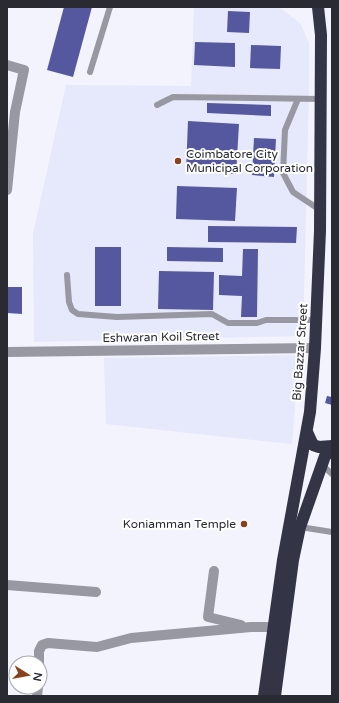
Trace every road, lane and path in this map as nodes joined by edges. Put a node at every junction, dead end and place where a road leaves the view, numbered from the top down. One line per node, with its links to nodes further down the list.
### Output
1 (110, 7): 4 (lane)
2 (318, 7): 6 (highway, Big Bazzar Street)
3 (7, 65): 8 (street)
4 (90, 72)
5 (298, 99): 6 (lane); 7 (lane); 10 (lane)
6 (321, 99): 10 (highway, Big Bazzar Street)
7 (157, 105)
8 (11, 112): 9 (street)
9 (7, 190)
10 (321, 210): 12 (highway, Big Bazzar Street)
11 (67, 275): 12 (lane)
12 (317, 320): 13 (highway, Big Bazzar Street)
13 (315, 348): 14 (street, Eshwaran Koil Street); 15 (highway, Big Bazzar Street)
14 (7, 352)
15 (307, 432): 16 (highway); 25 (highway, Big Bazzar Street)
16 (332, 446)
17 (332, 450): 18 (highway)
18 (322, 465): 19 (lane); 20 (highway)
19 (332, 474)
20 (300, 527): 21 (lane); 29 (highway)
21 (332, 532)
22 (214, 571): 26 (street)
23 (7, 586): 24 (street)
24 (96, 592)
25 (273, 626): 26 (street); 28 (highway, Big Bazzar Street)
26 (251, 627): 27 (street)
27 (39, 655)
28 (264, 696)
29 (275, 696)

